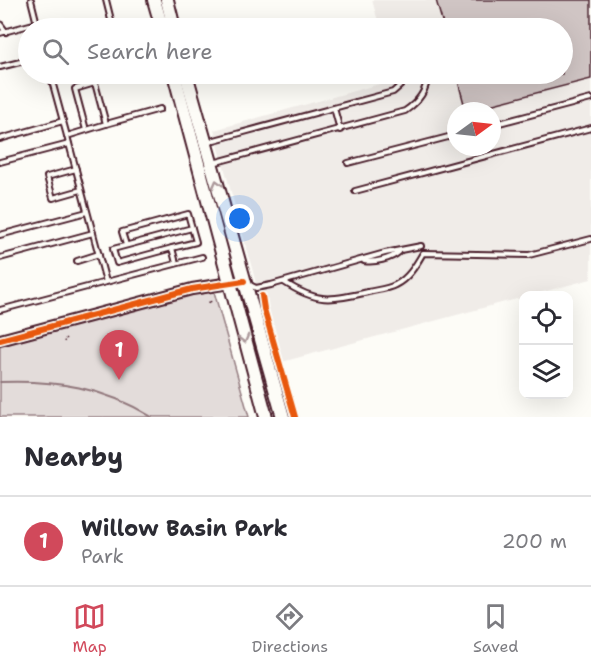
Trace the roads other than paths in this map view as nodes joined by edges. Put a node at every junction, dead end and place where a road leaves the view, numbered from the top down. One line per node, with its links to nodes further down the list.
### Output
1 (31, 0): 5 (lane)
2 (105, 0): 6 (lane)
3 (154, 0): 7 (main road)
4 (167, 0): 8 (main road)
5 (36, 18)
6 (110, 18)
7 (159, 18)
8 (172, 18)
9 (0, 24): 11 (lane)
10 (18, 30): 11 (lane)
11 (6, 32): 12 (lane)
12 (0, 33)
13 (18, 62): 14 (lane)
14 (0, 67)
15 (53, 84): 25 (lane)
16 (92, 84): 29 (lane)
17 (95, 84): 27 (lane)
18 (177, 84): 58 (main road)
19 (189, 84): 34 (main road)
20 (401, 84): 23 (lane)
21 (427, 84): 30 (lane)
22 (591, 99): 26 (lane)
23 (334, 108): 30 (lane); 34 (lane)
24 (160, 109): 27 (lane)
25 (63, 122): 31 (lane); 33 (lane)
26 (501, 123)
27 (106, 124): 29 (lane)
28 (591, 128): 41 (lane)
29 (86, 130): 31 (lane)
30 (340, 130): 38 (lane)
31 (67, 136): 35 (lane)
32 (447, 137): 37 (lane)
33 (0, 139)
34 (206, 142): 38 (main road)
35 (69, 144): 36 (lane); 39 (lane)
36 (0, 162)
37 (348, 163)
38 (212, 164): 55 (main road, one-way to 38)
39 (76, 169): 40 (lane); 40 (lane)
40 (81, 190): 42 (lane)
41 (356, 190)
42 (87, 212): 44 (lane); 45 (lane)
43 (192, 228): 47 (lane); 47 (lane); 49 (lane)
44 (93, 233): 50 (lane); 52 (lane)
45 (0, 236)
46 (591, 239): 57 (lane)
47 (126, 245): 49 (lane)
48 (421, 246): 57 (lane)
49 (172, 248): 54 (lane)
50 (99, 254): 53 (lane); 56 (lane)
51 (202, 257): 54 (lane)
52 (0, 258)
53 (77, 261)
54 (176, 264): 56 (lane)
55 (244, 281): 57 (lane); 58 (street); 62 (main road)
56 (106, 282): 59 (lane)
57 (284, 282)
58 (229, 283): 60 (street); 61 (main road, one-way to 61)
59 (0, 310)
60 (0, 340)
61 (266, 417)
62 (283, 417)

